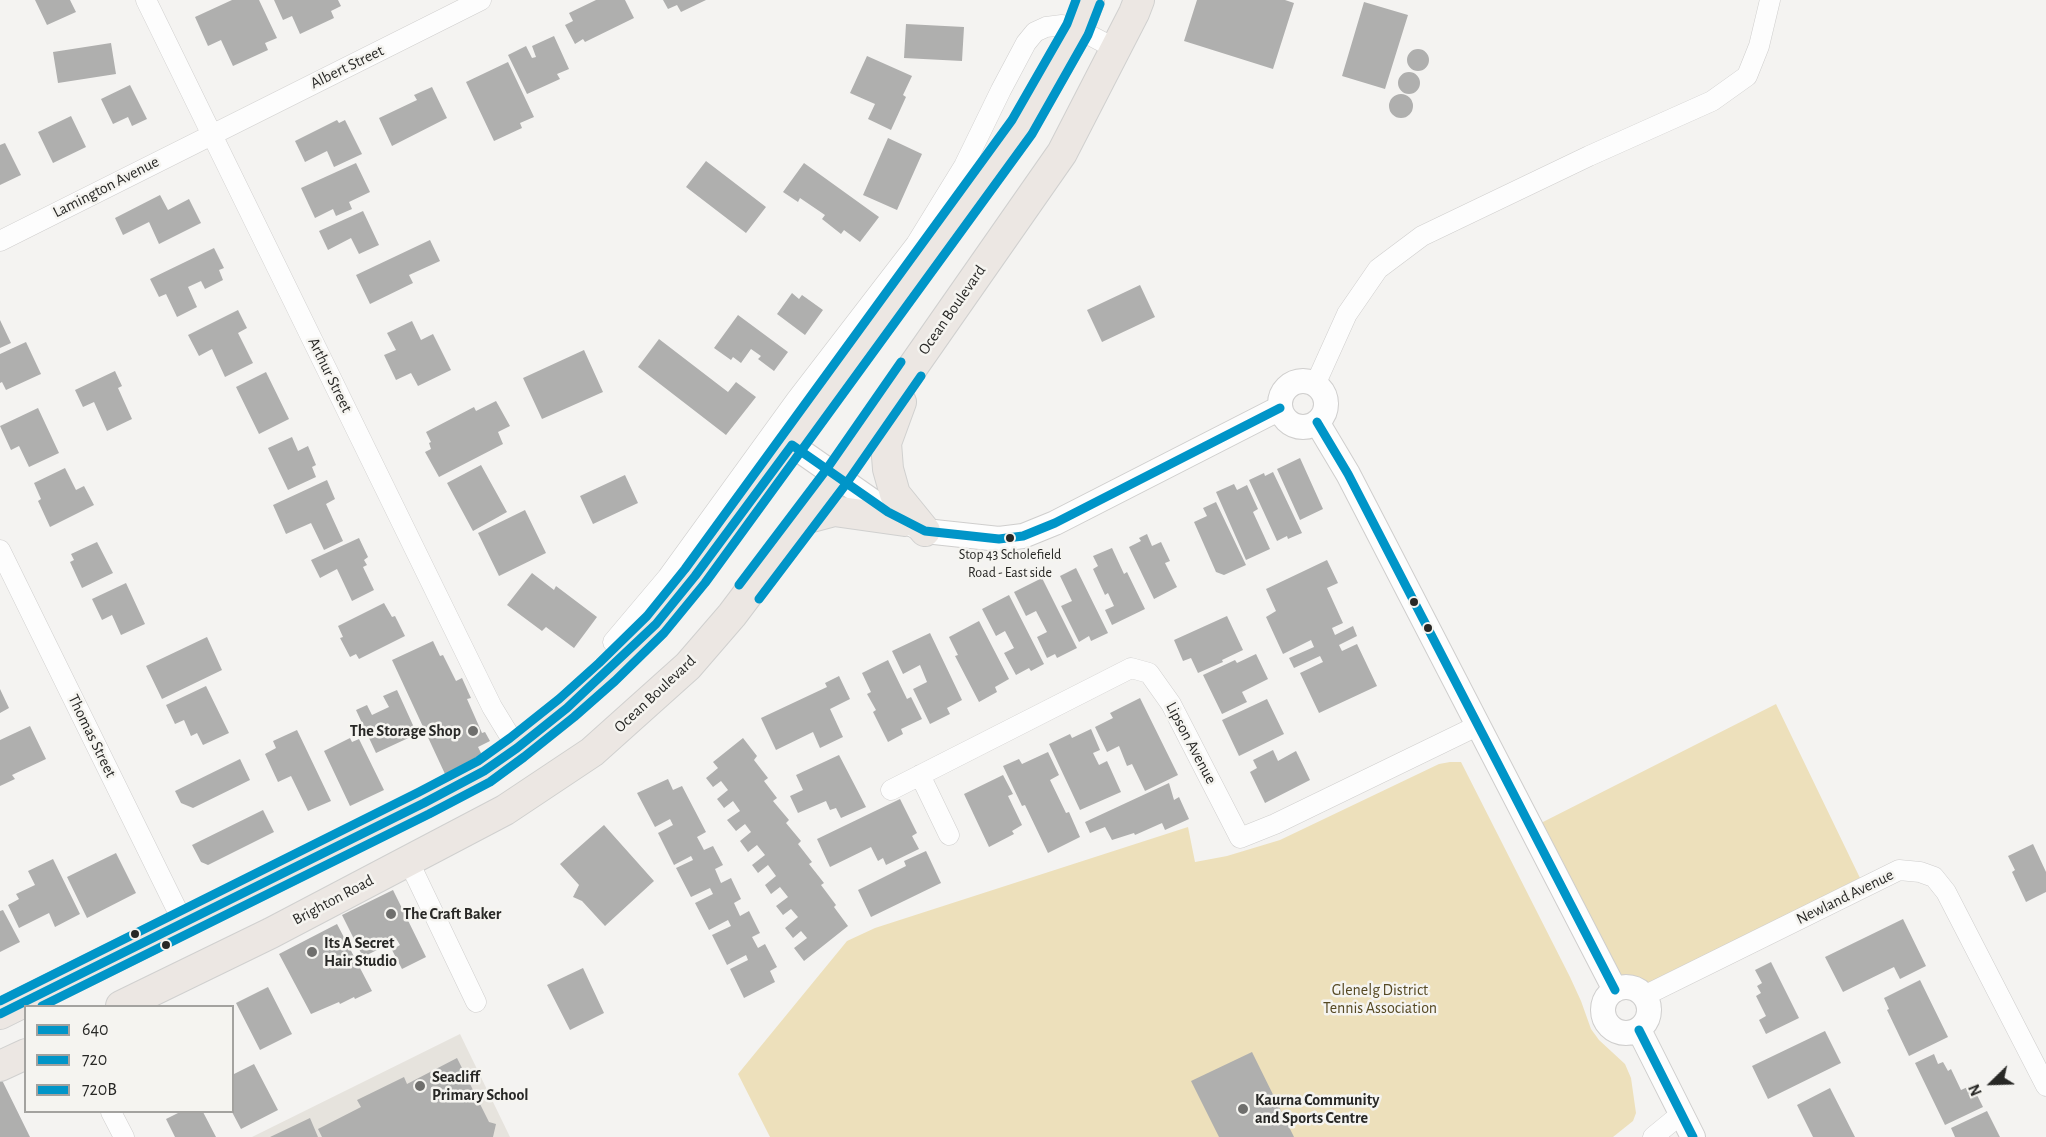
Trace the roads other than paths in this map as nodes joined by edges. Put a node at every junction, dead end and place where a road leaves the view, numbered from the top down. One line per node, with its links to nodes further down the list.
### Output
1 (146, 0): 8 (street, Arthur Street)
2 (481, 0): 8 (street, Albert Street)
3 (1089, 0): 6 (main road)
4 (1139, 0): 7 (main road, Ocean Boulevard)
5 (1770, 0): 11 (street)
6 (1078, 29): 7 (street); 14 (main road); 19 (street)
7 (1116, 49): 10 (main road, Ocean Boulevard)
8 (212, 134): 9 (street, Lamington Avenue); 21 (street, Arthur Street)
9 (0, 241)
10 (915, 363): 15 (main road, Ocean Boulevard); 17 (main road)
11 (1315, 385): 12 (street); 13 (street)
12 (1280, 408): 13 (street); 17 (street)
13 (1317, 422): 20 (street)
14 (792, 445): 15 (street); 21 (main road)
15 (836, 477): 16 (main road, Ocean Boulevard); 17 (street)
16 (804, 519): 17 (main road); 23 (main road, Ocean Boulevard)
17 (915, 526)
18 (0, 550): 27 (street, Thomas Street)
19 (613, 642)
20 (1478, 726): 22 (street, Lipson Avenue); 28 (street)
21 (517, 748): 27 (main road)
22 (920, 775): 24 (street, Lipson Avenue); 25 (street)
23 (542, 787): 26 (main road, Brighton Road)
24 (891, 790)
25 (949, 835)
26 (408, 860): 31 (street); 33 (main road, Brighton Road)
27 (183, 922): 30 (main road)
28 (1615, 990): 29 (street); 36 (street)
29 (1644, 996): 36 (street); 39 (street, Newland Avenue)
30 (53, 998): 32 (main road)
31 (476, 1002)
32 (30, 1005)
33 (123, 1005)
34 (24, 1007): 35 (main road)
35 (0, 1014)
36 (1639, 1030): 41 (street)
37 (24, 1055): 38 (main road)
38 (0, 1066)
39 (2046, 1086)
40 (112, 1113): 42 (street)
41 (1681, 1114): 43 (street); 44 (street)
42 (124, 1137)
43 (1653, 1137)
44 (1693, 1137)

